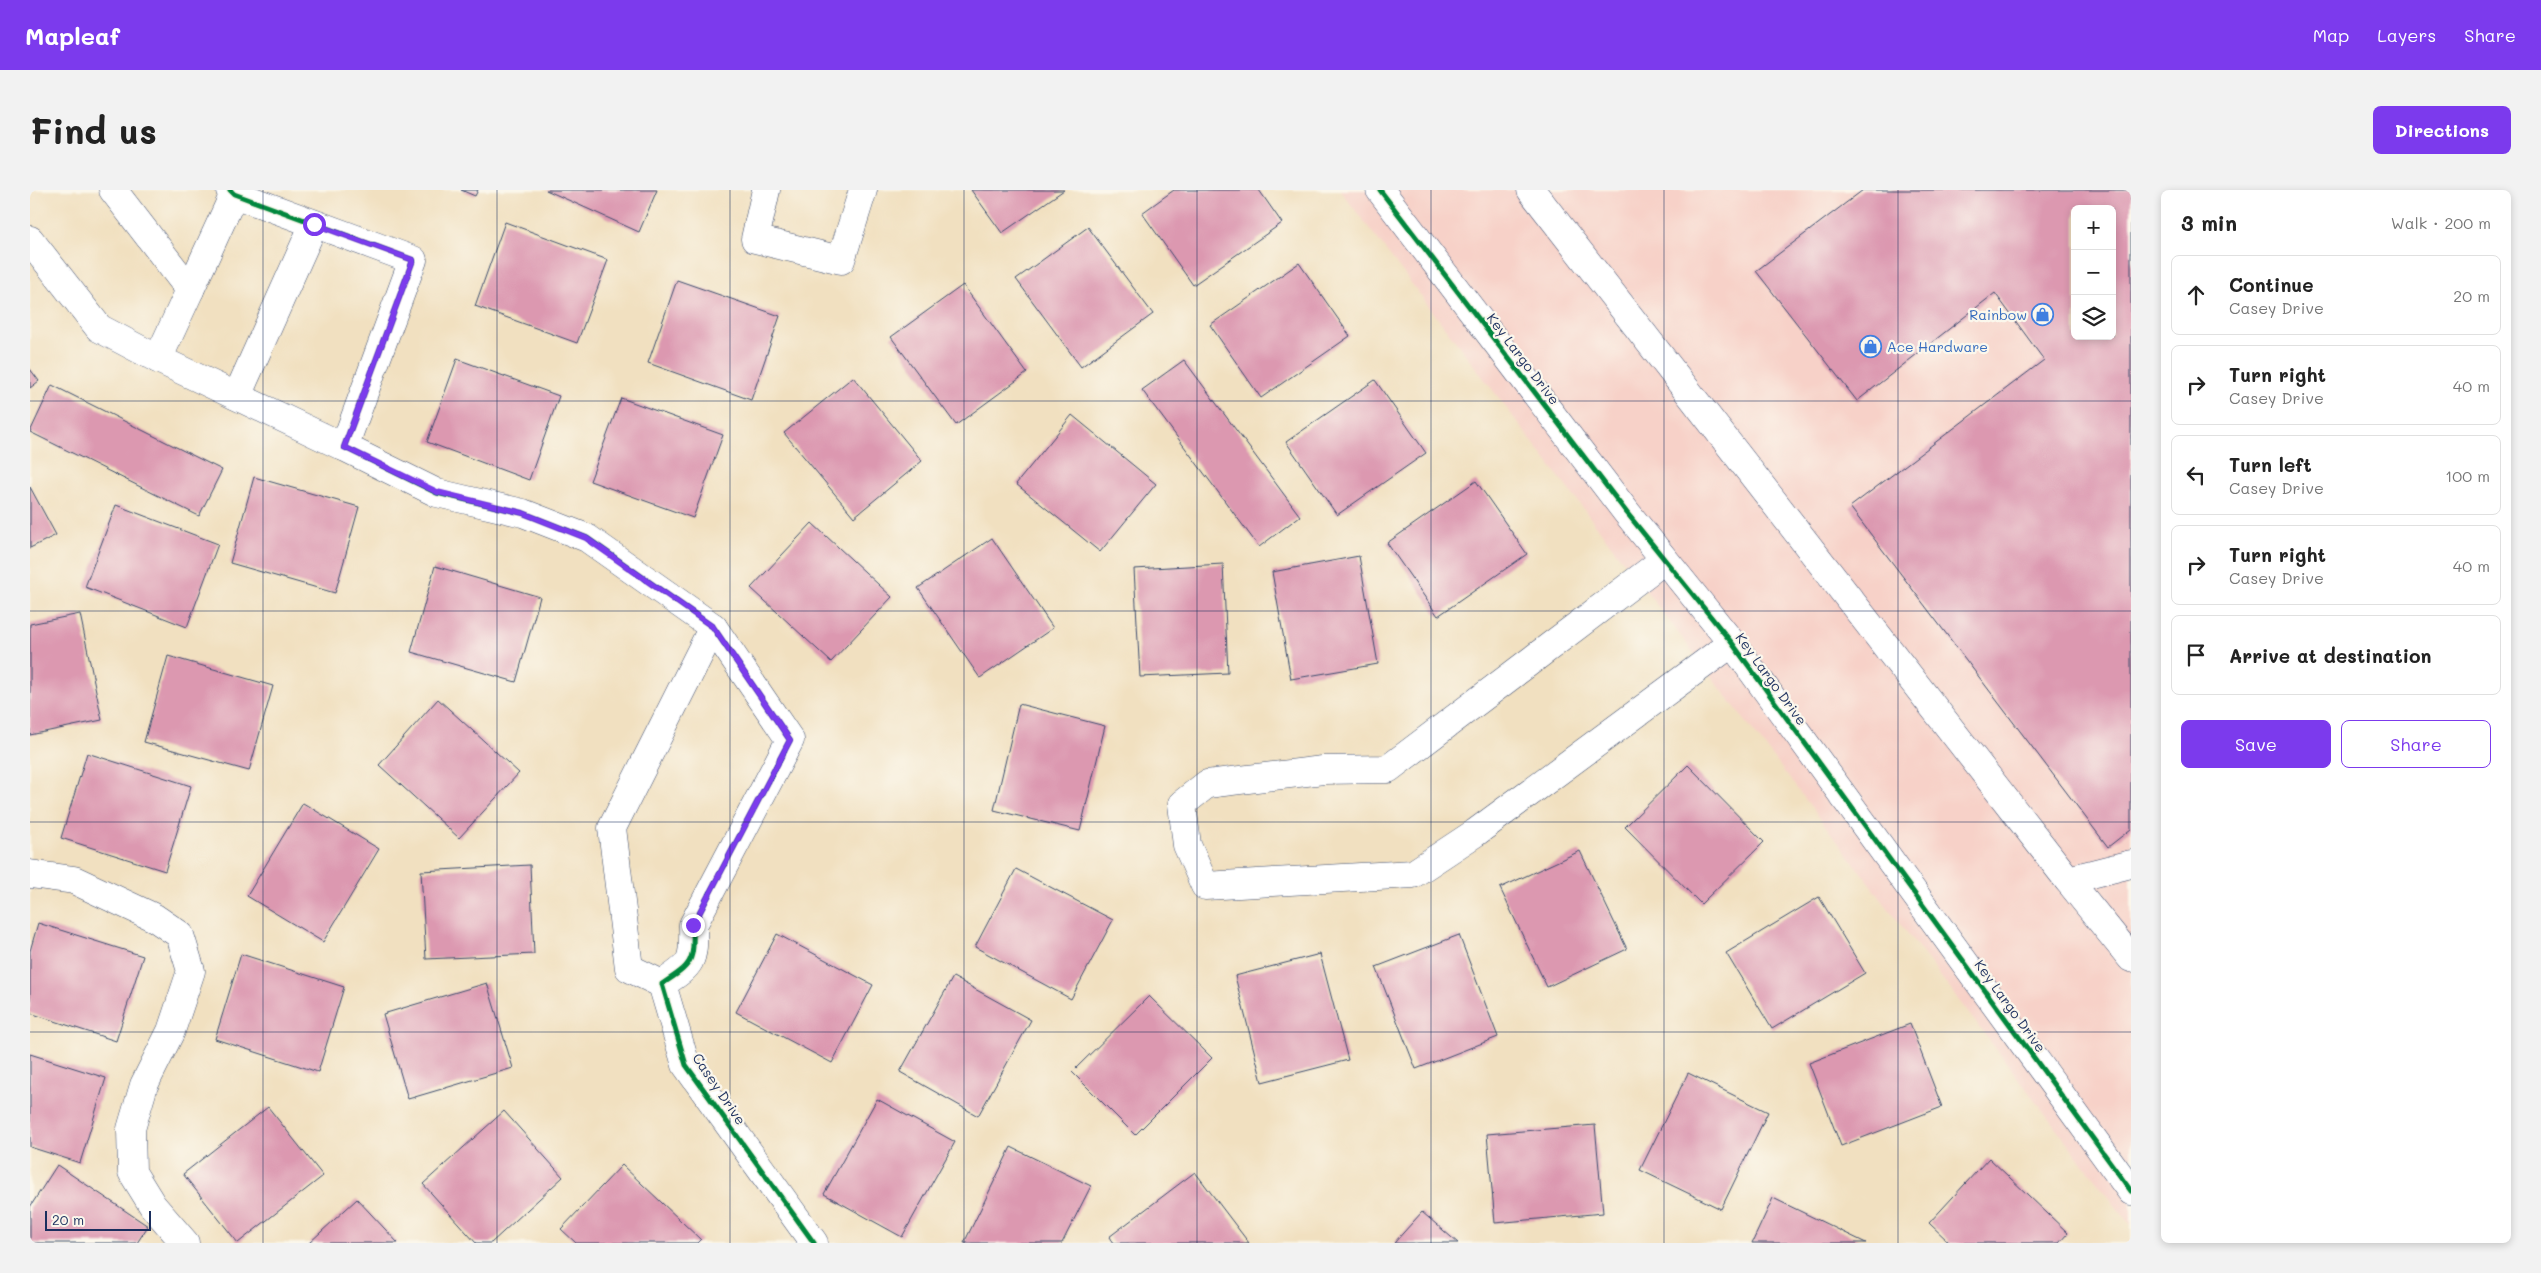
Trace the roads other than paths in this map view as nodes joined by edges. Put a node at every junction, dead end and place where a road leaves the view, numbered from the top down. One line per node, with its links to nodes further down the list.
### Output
1 (114, 190): 9 (street)
2 (766, 190): 3 (street)
3 (864, 190)
4 (1380, 190): 13 (street, Key Largo Drive)
5 (1531, 190): 18 (street)
6 (232, 192): 7 (street); 9 (street)
7 (314, 224): 11 (street); 12 (street)
8 (30, 240): 10 (street)
9 (190, 290): 10 (street)
10 (158, 359): 11 (street)
11 (237, 396): 12 (street)
12 (344, 447): 14 (street)
13 (1664, 560): 15 (street, Key Largo Drive); 15 (street)
14 (713, 627): 20 (street); 20 (street)
15 (1732, 643): 21 (street, Key Largo Drive)
16 (2131, 864): 18 (street)
17 (30, 874): 22 (street)
18 (2068, 880): 19 (street)
19 (2131, 958)
20 (662, 984): 23 (street, Casey Drive)
21 (2131, 1191)
22 (185, 1243)
23 (814, 1243)

